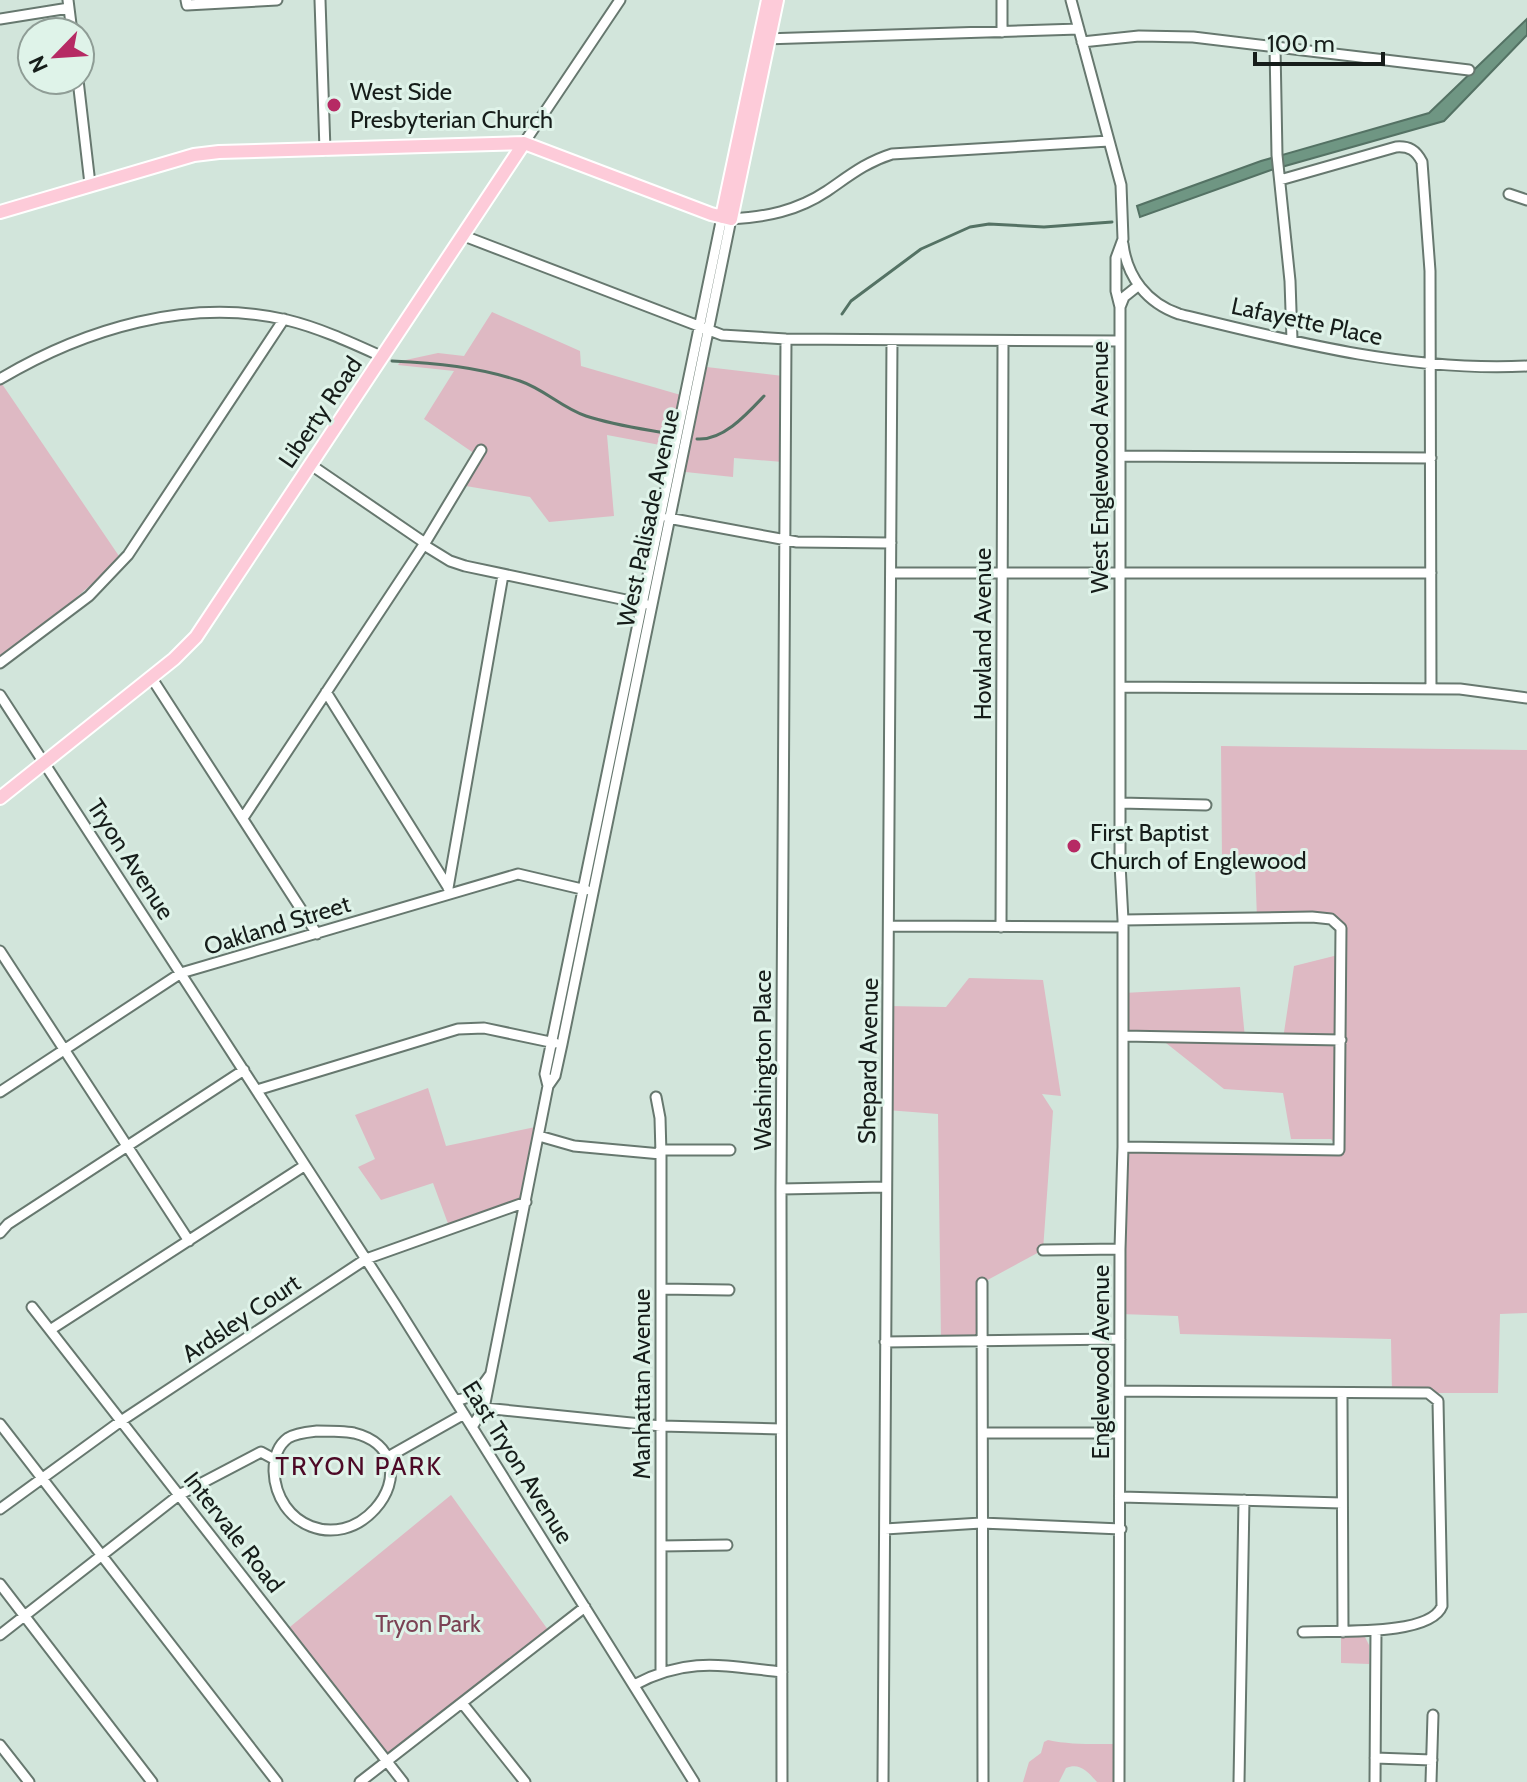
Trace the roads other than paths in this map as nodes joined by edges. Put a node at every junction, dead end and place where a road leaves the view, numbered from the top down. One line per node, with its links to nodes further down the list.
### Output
1 (277, 0): 8 (street)
2 (320, 0): 20 (street)
3 (620, 0): 19 (street, Liberty Road)
4 (768, 0): 13 (main road, West Palisade Avenue)
5 (777, 0): 13 (main road, West Palisade Avenue)
6 (1002, 0): 12 (street)
7 (1071, 0): 11 (street, West Englewood Avenue)
8 (186, 2)
9 (68, 4): 10 (street)
10 (0, 19)
11 (1079, 29): 12 (street); 14 (street, West Englewood Avenue)
12 (1002, 32): 13 (street)
13 (765, 39): 26 (main road, West Palisade Avenue)
14 (1082, 42): 15 (street); 18 (street, West Englewood Avenue)
15 (1275, 47): 16 (street); 21 (street)
16 (1469, 70)
17 (80, 96): 22 (street)
18 (1109, 141): 26 (street); 28 (street, West Englewood Avenue)
19 (524, 143): 20 (main road); 26 (main road); 27 (main road, Liberty Road)
20 (325, 150): 22 (main road)
21 (1279, 178): 35 (street); 39 (street)
22 (90, 184): 25 (main road)
23 (1509, 194): 24 (street)
24 (1527, 200)
25 (0, 212)
26 (726, 218): 32 (street, West Palisade Avenue)
27 (464, 236): 32 (street); 38 (main road, Liberty Road)
28 (1123, 239): 29 (street); 30 (street, West Englewood Avenue)
29 (1139, 285): 30 (street); 35 (street, Lafayette Place)
30 (1120, 307): 37 (street, West Englewood Avenue)
31 (284, 319): 38 (street); 41 (street); 56 (street)
32 (704, 330): 33 (street); 46 (street, West Palisade Avenue)
33 (786, 339): 34 (street); 47 (street, Washington Place)
34 (892, 340): 36 (street); 48 (street, Shepard Avenue)
35 (1292, 340): 39 (street, Lafayette Place)
36 (1003, 341): 37 (street); 50 (street, Howland Avenue)
37 (1120, 341): 43 (street, West Englewood Avenue)
38 (383, 357): 45 (main road, Liberty Road)
39 (1431, 365): 40 (street, Lafayette Place); 44 (street)
40 (1527, 366)
41 (0, 379)
42 (481, 450): 49 (street)
43 (1120, 456): 44 (street); 51 (street, West Englewood Avenue)
44 (1431, 458): 53 (street)
45 (311, 465): 49 (street); 57 (main road, Liberty Road)
46 (665, 517): 47 (street); 55 (street, West Palisade Avenue)
47 (785, 541): 48 (street); 92 (street, Washington Place)
48 (891, 543): 52 (street, Shepard Avenue)
49 (424, 544): 54 (street); 60 (street)
50 (1002, 572): 51 (street); 52 (street); 72 (street, Howland Avenue)
51 (1119, 572): 53 (street); 58 (street, West Englewood Avenue)
52 (891, 573): 71 (street, Shepard Avenue)
53 (1431, 573): 59 (street)
54 (503, 575): 55 (street); 69 (street)
55 (647, 605): 68 (street, West Palisade Avenue)
56 (0, 663)
57 (151, 677): 63 (main road, Liberty Road); 67 (street)
58 (1120, 687): 59 (street); 65 (street, West Englewood Avenue)
59 (1431, 688): 62 (street)
60 (326, 692): 67 (street); 69 (street)
61 (0, 695): 63 (street, Tryon Avenue)
62 (1527, 698)
63 (44, 762): 64 (main road, Liberty Road); 76 (street, Tryon Avenue)
64 (0, 798)
65 (1120, 803): 66 (street); 70 (street, West Englewood Avenue)
66 (1206, 805)
67 (243, 818): 73 (street)
68 (588, 890): 69 (street, Oakland Street); 79 (street, West Palisade Avenue)
69 (450, 891): 73 (street, Oakland Street)
70 (1123, 924): 72 (street); 74 (street, West Englewood Avenue); 78 (street)
71 (889, 926): 72 (street); 91 (street, Shepard Avenue)
72 (1001, 927)
73 (317, 934): 76 (street, Oakland Street)
74 (1123, 942): 77 (street, Englewood Avenue)
75 (0, 951): 80 (street)
76 (181, 973): 80 (street, Oakland Street); 81 (street, Tryon Avenue)
77 (1123, 1036): 78 (street); 87 (street, Englewood Avenue)
78 (1341, 1040): 87 (street)
79 (557, 1043): 82 (street); 85 (street, West Palisade Avenue)
80 (65, 1050): 83 (street, Oakland Street); 86 (street)
81 (244, 1070): 82 (street, Tryon Avenue); 86 (street)
82 (257, 1090): 90 (street, Tryon Avenue)
83 (0, 1092)
84 (656, 1097): 89 (street, Manhattan Avenue)
85 (539, 1136): 89 (street); 93 (street, West Palisade Avenue)
86 (127, 1146): 94 (street); 95 (street)
87 (1123, 1147): 96 (street, Englewood Avenue)
88 (730, 1150): 89 (street)
89 (660, 1152): 100 (street, Manhattan Avenue)
90 (304, 1166): 95 (street); 98 (street, East Tryon Avenue)
91 (886, 1187): 92 (street); 106 (street, Shepard Avenue)
92 (781, 1189): 117 (street, Washington Place)
93 (526, 1202): 98 (street, Ardsley Court); 107 (street, West Palisade Avenue)
94 (0, 1233)
95 (189, 1241): 103 (street)
96 (1120, 1249): 97 (street); 104 (street, Englewood Avenue)
97 (1043, 1250)
98 (366, 1259): 110 (street, East Tryon Avenue); 113 (street, Ardsley Court)
99 (982, 1283): 105 (street)
100 (661, 1289): 101 (street); 115 (street, Manhattan Avenue)
101 (729, 1290)
102 (32, 1307): 103 (street, Intervale Road)
103 (50, 1330): 113 (street, Intervale Road)
104 (1120, 1339): 105 (street); 108 (street, Englewood Avenue)
105 (984, 1341): 106 (street); 118 (street)
106 (885, 1342): 129 (street, Shepard Avenue)
107 (492, 1372): 110 (street); 111 (street, West Palisade Avenue)
108 (1120, 1391): 109 (street); 119 (street, Englewood Avenue)
109 (1342, 1393): 126 (street); 137 (street)
110 (456, 1400): 112 (street, East Tryon Avenue)
111 (484, 1408): 115 (street); 116 (street, West Palisade Avenue)
112 (464, 1414): 116 (street, East Tryon Avenue); 120 (street)
113 (121, 1421): 122 (street, Ardsley Court); 123 (street, Intervale Road)
114 (0, 1424): 122 (street)
115 (661, 1426): 117 (street); 132 (street, Manhattan Avenue)
116 (472, 1427): 135 (street, East Tryon Avenue)
117 (781, 1429): 142 (street, Washington Place)
118 (983, 1433): 119 (street); 128 (street)
119 (1119, 1433): 124 (street, Englewood Avenue)
120 (388, 1457): 121 (street); 121 (street)
121 (274, 1459): 123 (street)
122 (42, 1478): 127 (street, Ardsley Court); 133 (street)
123 (179, 1495): 133 (street); 149 (street, Intervale Road)
124 (1121, 1497): 125 (street); 130 (street, Englewood Avenue)
125 (1244, 1500): 126 (street); 161 (street)
126 (1342, 1503): 139 (street)
127 (0, 1509)
128 (981, 1523): 129 (street); 130 (street); 159 (street)
129 (885, 1529): 158 (street, Shepard Avenue)
130 (1121, 1529): 160 (street, Englewood Avenue)
131 (727, 1545): 132 (street)
132 (661, 1546): 141 (street, Manhattan Avenue)
133 (102, 1556): 136 (street); 152 (street)
134 (0, 1584): 136 (street)
135 (585, 1607): 143 (street, East Tryon Avenue); 144 (street)
136 (25, 1616): 140 (street); 151 (street)
137 (1376, 1630): 139 (street); 147 (street)
138 (1303, 1632): 139 (street)
139 (1343, 1632)
140 (0, 1635)
141 (661, 1672): 142 (street); 143 (street)
142 (782, 1672): 157 (street, Washington Place)
143 (634, 1685): 156 (street, East Tryon Avenue)
144 (462, 1703): 149 (street); 155 (street)
145 (1433, 1715): 148 (street)
146 (0, 1745): 150 (street)
147 (1375, 1758): 148 (street); 162 (street)
148 (1432, 1760): 163 (street)
149 (387, 1761): 153 (street); 154 (street, Intervale Road)
150 (29, 1782)
151 (152, 1782)
152 (277, 1782)
153 (360, 1782)
154 (403, 1782)
155 (525, 1782)
156 (694, 1782)
157 (782, 1782)
158 (883, 1782)
159 (983, 1782)
160 (1119, 1782)
161 (1239, 1782)
162 (1375, 1782)
163 (1431, 1782)

